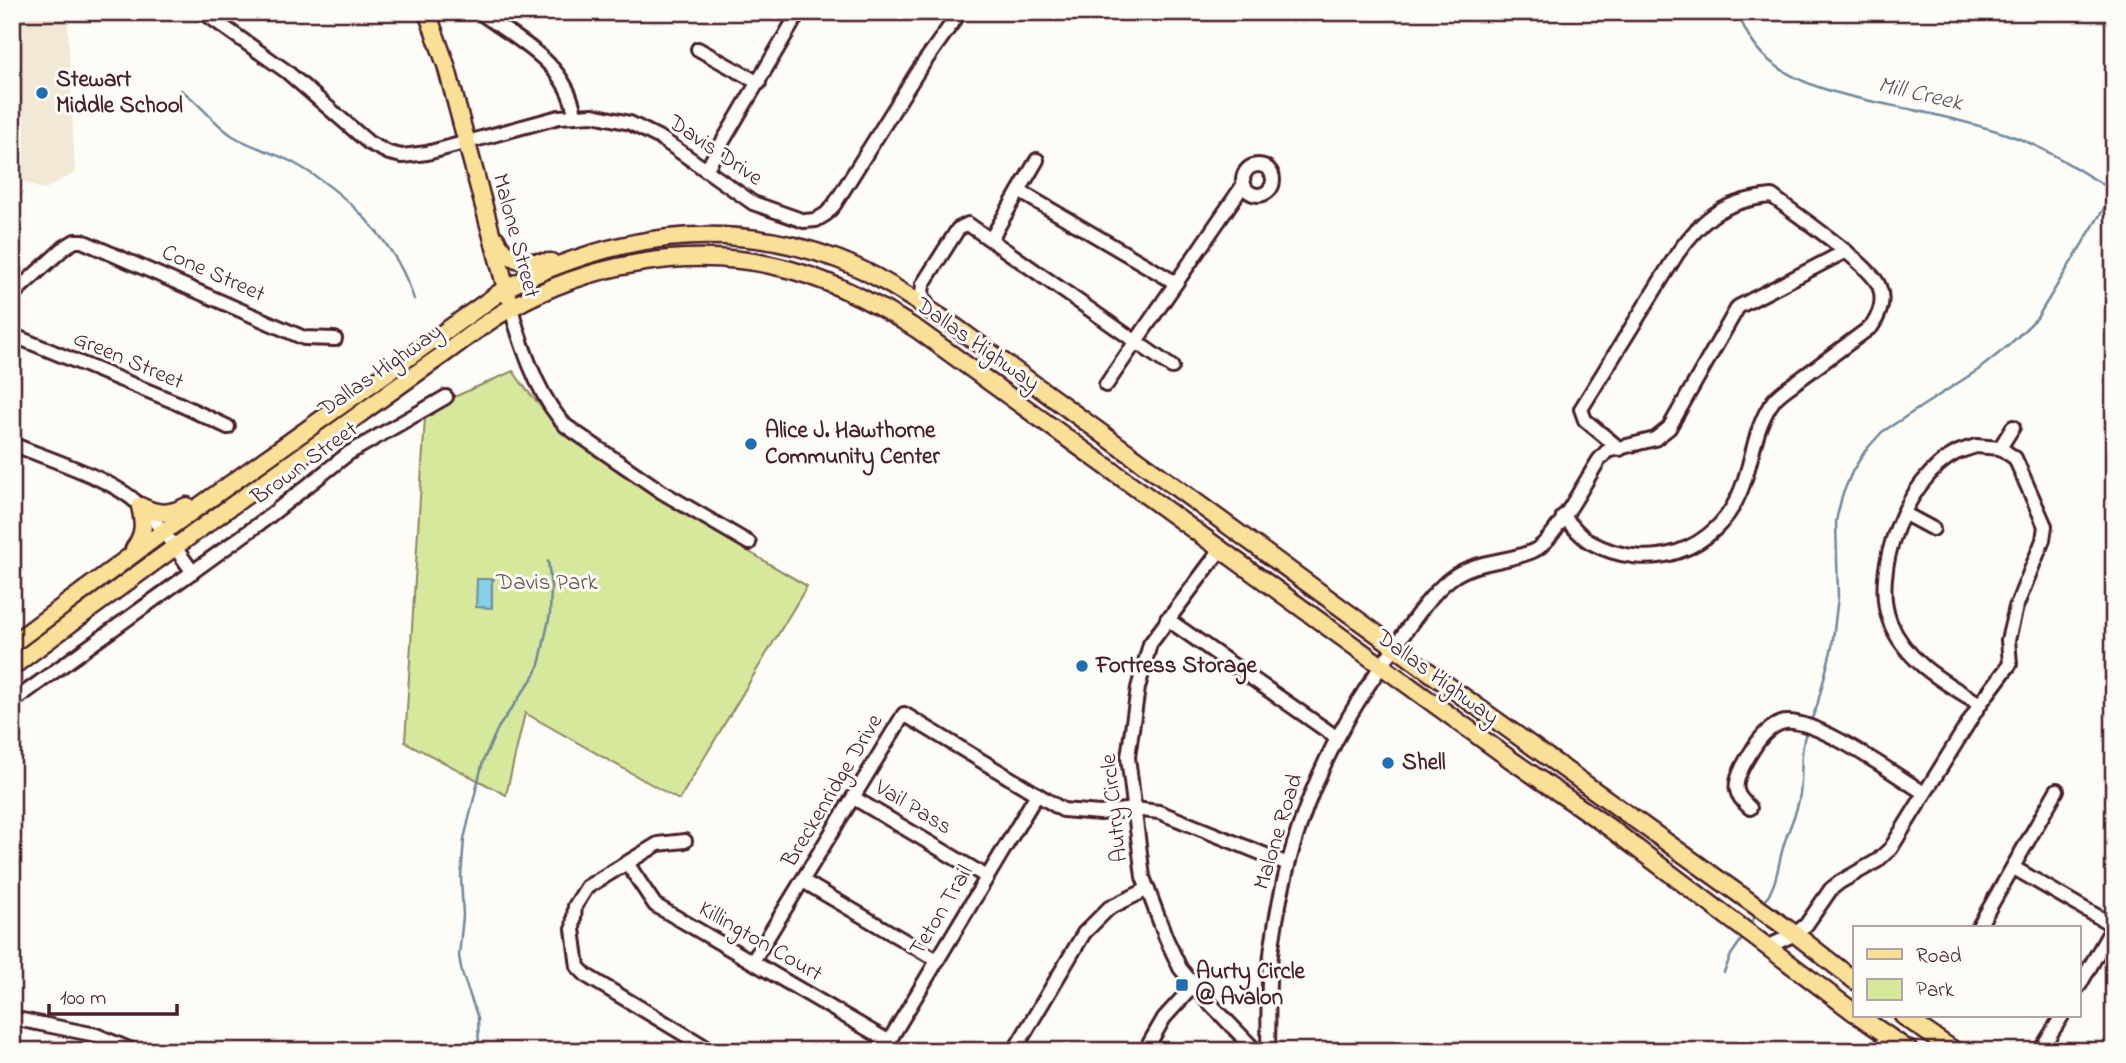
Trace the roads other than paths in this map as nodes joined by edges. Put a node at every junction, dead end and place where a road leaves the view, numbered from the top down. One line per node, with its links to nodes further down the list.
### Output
1 (203, 12): 9 (street)
2 (427, 12): 9 (main road)
3 (479, 12): 8 (street)
4 (799, 12): 7 (street)
5 (960, 12): 11 (street, Davis Drive)
6 (698, 49): 7 (street)
7 (759, 83): 11 (street)
8 (575, 115): 9 (street, Davis Drive); 11 (street, Davis Drive)
9 (467, 143): 14 (main road, Malone Street)
10 (1037, 160): 13 (street)
11 (706, 170)
12 (1244, 184): 18 (street)
13 (1019, 191): 15 (street); 18 (street)
14 (491, 230): 17 (main road); 20 (main road, Malone Street)
15 (991, 239): 19 (street); 27 (street)
16 (1846, 251): 35 (street); 35 (street); 39 (street)
17 (564, 261): 20 (main road, Dallas Highway); 21 (main road, Dallas Highway)
18 (1176, 283): 27 (street)
19 (923, 284): 21 (street); 24 (street)
20 (506, 288): 23 (main road, Malone Street); 36 (main road, Dallas Highway)
21 (898, 289): 24 (main road, Dallas Highway)
22 (14, 290): 26 (street, Cone Street)
23 (511, 308): 42 (street, Malone Street); 43 (main road, Dallas Highway); 44 (main road, Dallas Highway)
24 (929, 309): 49 (main road, Dallas Highway)
25 (12, 335): 31 (street, Green Street)
26 (335, 339)
27 (1135, 342): 28 (street); 29 (street)
28 (1172, 368)
29 (1106, 385)
30 (446, 397): 46 (street, Brown Street)
31 (228, 427)
32 (2013, 427): 34 (street)
33 (12, 444): 37 (street)
34 (2000, 448): 38 (street); 53 (street)
35 (1620, 449): 39 (street, Malone Road)
36 (224, 488): 37 (main road); 41 (main road, Dallas Highway)
37 (140, 506): 41 (street); 45 (main road)
38 (1905, 514): 40 (street); 53 (street)
39 (1563, 516): 49 (street, Malone Road)
40 (1933, 529)
41 (163, 532): 43 (street); 45 (main road, Dallas Highway)
42 (749, 543)
43 (173, 547): 46 (street); 51 (main road, Dallas Highway)
44 (1221, 549): 47 (street, Autry Circle); 50 (main road, Dallas Highway)
45 (127, 559): 48 (main road, Dallas Highway)
46 (193, 572): 52 (street, Brown Street)
47 (1167, 619): 54 (street); 60 (street, Autry Circle)
48 (12, 644)
49 (1395, 647): 50 (street, Malone Road); 70 (main road, Dallas Highway)
50 (1381, 666): 54 (street, Malone Road); 71 (main road, Dallas Highway)
51 (12, 667)
52 (12, 702)
53 (1980, 704): 56 (street)
54 (1336, 737): 63 (street, Malone Road)
55 (2057, 790): 64 (street)
56 (1924, 793): 59 (street); 70 (street)
57 (1037, 794): 58 (street, Breckenridge Drive); 60 (street, Breckenridge Drive); 65 (street, Teton Trail)
58 (854, 798): 65 (street, Vail Pass); 66 (street, Breckenridge Drive)
59 (1750, 808)
60 (1134, 809): 63 (street, Breckenridge Drive); 67 (street, Autry Circle)
61 (685, 841): 62 (street)
62 (627, 863): 73 (street, Killington Court); 85 (street)
63 (1289, 864): 89 (street, Malone Road)
64 (2014, 868): 68 (street); 69 (street)
65 (987, 877): 72 (street, Teton Trail)
66 (803, 881): 72 (street); 73 (street, Breckenridge Drive)
67 (1147, 889): 76 (street, Autry Circle); 86 (street)
68 (2114, 925): 75 (street)
69 (1979, 926)
70 (1795, 934): 71 (street); 74 (main road, Dallas Highway)
71 (1767, 947): 77 (main road, Dallas Highway)
72 (937, 960): 83 (street, Teton Trail)
73 (753, 961): 83 (street, Killington Court)
74 (1853, 979)
75 (2080, 984)
76 (1194, 985): 87 (street); 88 (street, Autry Circle)
77 (1853, 1011)
78 (12, 1018): 84 (street)
79 (1863, 1018): 82 (main road, Dallas Highway)
80 (1906, 1018): 92 (main road)
81 (2061, 1018): 93 (street)
82 (1888, 1036): 90 (street); 91 (main road, Dallas Highway)
83 (885, 1046)
84 (134, 1051)
85 (712, 1051)
86 (1014, 1051)
87 (1145, 1051)
88 (1256, 1051)
89 (1268, 1051)
90 (1877, 1051)
91 (1910, 1051)
92 (1955, 1051)
93 (2040, 1051)

